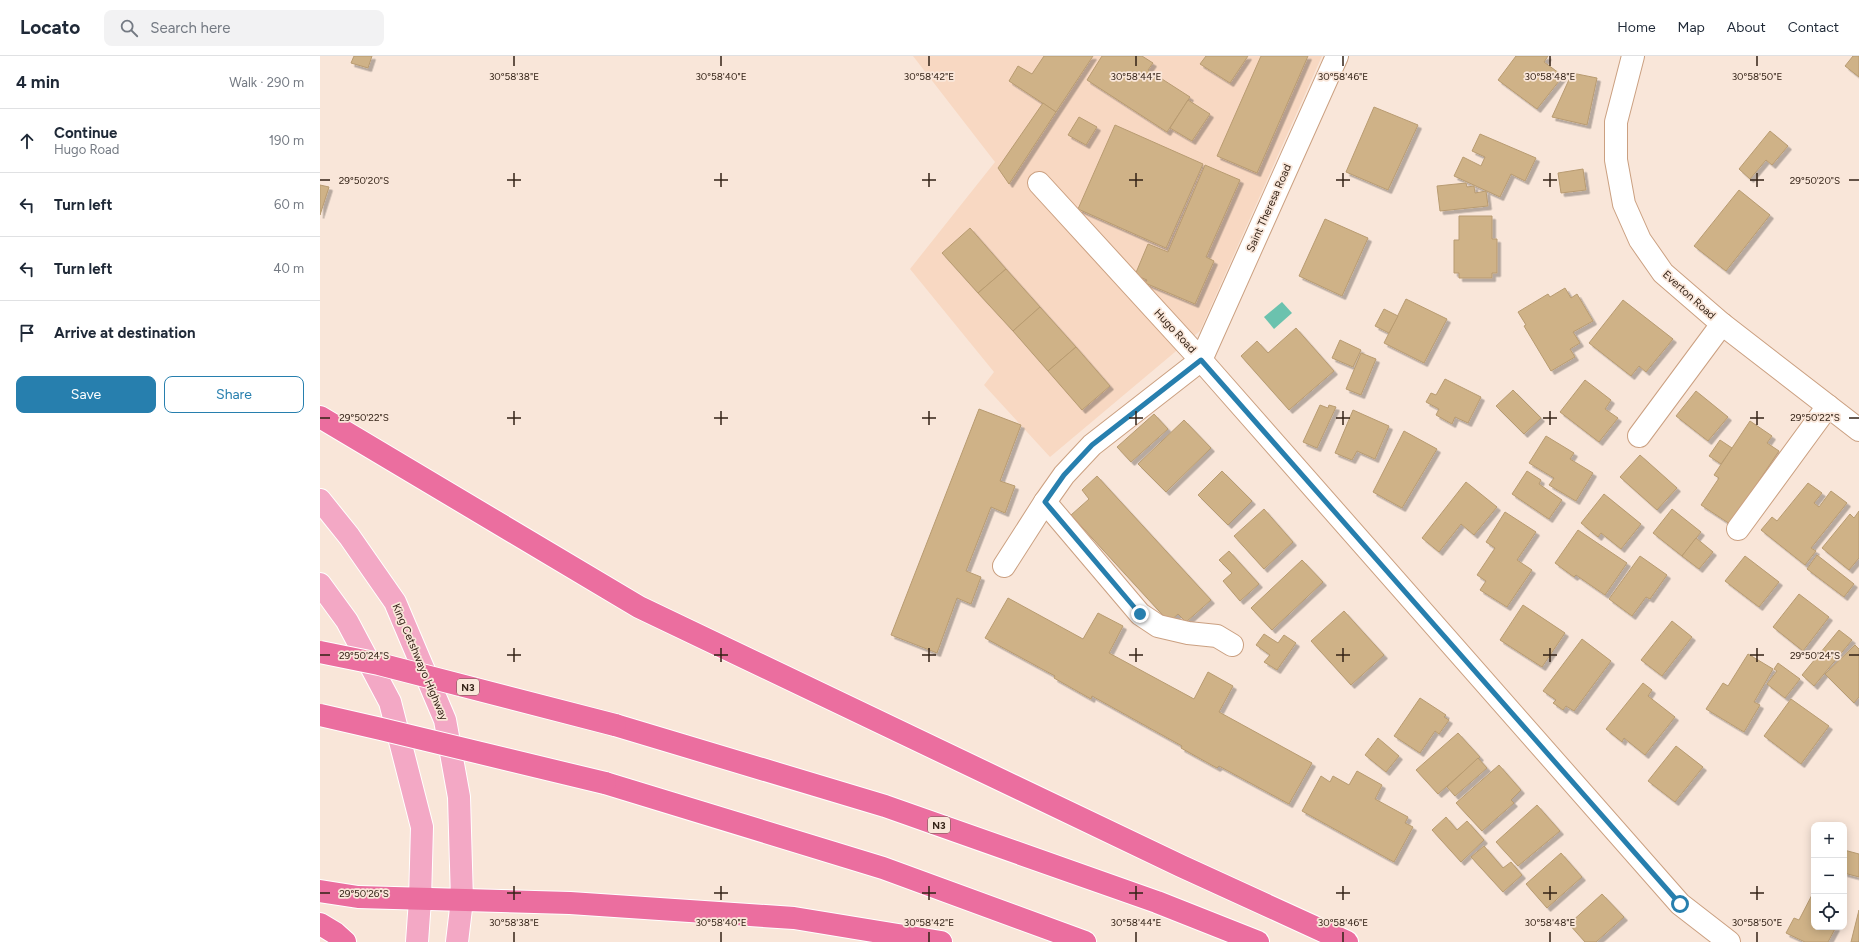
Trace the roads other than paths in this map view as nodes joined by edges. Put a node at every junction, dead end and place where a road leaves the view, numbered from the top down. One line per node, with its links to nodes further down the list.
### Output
1 (1337, 56): 5 (street, Saint Theresa Road)
2 (1633, 56): 4 (street, Everton Road)
3 (1039, 183): 5 (street, Hugo Road)
4 (1722, 324): 6 (street, Everton Road); 9 (street)
5 (1201, 360): 11 (street); 29 (street, Hugo Road)
6 (1828, 406): 8 (street, Everton Road); 12 (street)
7 (320, 416): 28 (highway)
8 (1859, 430)
9 (1639, 436)
10 (320, 500): 20 (main road, King Cetshwayo Highway)
11 (1045, 502): 13 (street); 15 (street)
12 (1738, 529)
13 (1004, 566)
14 (320, 584): 19 (main road)
15 (1232, 645)
16 (320, 652): 27 (highway, N3, bridge)
17 (320, 715): 26 (highway, bridge)
18 (320, 891): 19 (highway)
19 (420, 900): 20 (highway); 23 (main road)
20 (462, 900): 24 (main road, King Cetshwayo Highway); 25 (highway)
21 (320, 924): 22 (highway)
22 (345, 942)
23 (417, 942)
24 (457, 942)
25 (941, 942)
26 (1085, 942)
27 (1258, 942)
28 (1347, 942)
29 (1729, 942)

